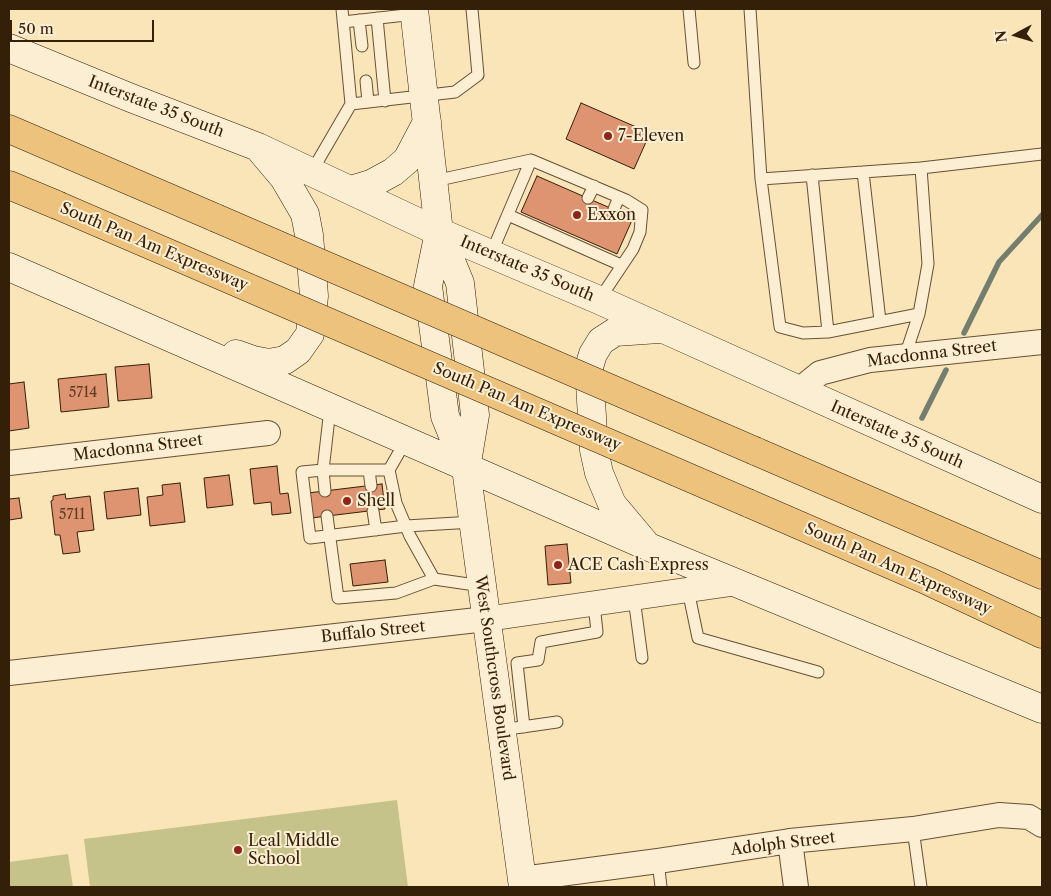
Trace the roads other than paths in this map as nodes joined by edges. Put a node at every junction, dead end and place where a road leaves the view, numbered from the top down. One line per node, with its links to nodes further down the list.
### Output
1 (342, 9): 8 (lane)
2 (472, 9): 16 (lane)
3 (689, 9): 11 (lane)
4 (750, 9): 26 (lane)
5 (414, 11): 6 (lane); 16 (main road, West Southcross Boulevard)
6 (377, 18): 7 (lane); 13 (lane)
7 (359, 20): 8 (lane); 9 (lane)
8 (343, 22): 15 (lane)
9 (362, 46)
10 (9, 48): 18 (main road, Interstate 35 South)
11 (694, 64)
12 (366, 81): 14 (lane)
13 (385, 101): 14 (lane); 16 (lane)
14 (368, 102): 15 (lane)
15 (351, 104): 22 (lane)
16 (426, 110): 27 (main road, West Southcross Boulevard); 31 (main road)
17 (9, 129): 67 (highway, bridge)
18 (258, 147): 22 (main road, Interstate 35 South); 41 (main road)
19 (1042, 154): 21 (lane)
20 (531, 160): 25 (lane); 27 (lane); 35 (lane)
21 (921, 168): 23 (lane); 42 (lane)
22 (312, 171): 31 (main road, Interstate 35 South)
23 (863, 172): 24 (lane); 43 (lane)
24 (812, 175): 26 (lane); 45 (lane)
25 (568, 176): 29 (lane); 30 (lane)
26 (761, 179): 45 (lane)
27 (434, 181): 36 (main road, West Southcross Boulevard)
28 (9, 185): 75 (highway, South Pan Am Expressway, bridge)
29 (594, 186): 32 (lane); 33 (lane)
30 (564, 187)
31 (351, 190): 36 (main road, Interstate 35 South)
32 (619, 197): 34 (lane); 38 (lane)
33 (588, 198)
34 (614, 209)
35 (508, 215): 37 (lane); 38 (lane)
36 (439, 232): 37 (main road, Interstate 35 South); 53 (main road, West Southcross Boulevard)
37 (491, 254): 40 (main road, Interstate 35 South)
38 (621, 266): 40 (lane)
39 (9, 267): 41 (main road)
40 (599, 300): 44 (main road, Interstate 35 South)
41 (94, 305): 49 (main road)
42 (919, 314): 43 (lane); 47 (lane)
43 (880, 321): 45 (lane)
44 (663, 328): 48 (main road, Interstate 35 South); 66 (main road)
45 (828, 332)
46 (1042, 342): 47 (street, Macdonna Street)
47 (905, 356): 48 (street, Macdonna Street)
48 (798, 391): 59 (main road, Interstate 35 South)
49 (330, 409): 51 (main road); 54 (lane)
50 (268, 433): 52 (street, Macdonna Street)
51 (405, 442): 53 (main road); 56 (lane)
52 (9, 463)
53 (466, 468): 62 (main road, West Southcross Boulevard); 66 (main road)
54 (323, 470): 55 (lane); 58 (lane); 65 (lane)
55 (369, 470): 56 (lane); 57 (lane)
56 (389, 470): 63 (lane)
57 (371, 486)
58 (325, 492)
59 (1042, 499)
60 (374, 511): 64 (lane)
61 (327, 516): 65 (lane)
62 (473, 522): 63 (lane); 70 (main road, West Southcross Boulevard)
63 (406, 526): 64 (lane); 68 (lane)
64 (376, 530): 65 (lane)
65 (330, 536): 68 (lane)
66 (649, 547): 69 (main road)
67 (1042, 575)
68 (434, 579): 70 (lane)
69 (736, 583): 71 (street, Buffalo Street); 80 (main road)
70 (482, 586): 74 (main road, West Southcross Boulevard)
71 (688, 590): 72 (street, Buffalo Street); 78 (lane)
72 (634, 598): 73 (street, Buffalo Street); 76 (lane)
73 (594, 604): 74 (street, Buffalo Street); 77 (lane)
74 (486, 620): 77 (main road, West Southcross Boulevard); 79 (street, Buffalo Street)
75 (1042, 634)
76 (642, 658)
77 (505, 664): 82 (main road, West Southcross Boulevard)
78 (818, 672)
79 (9, 674)
80 (1042, 709)
81 (557, 722): 82 (lane)
82 (513, 728): 87 (main road, West Southcross Boulevard)
83 (1042, 825): 84 (street, Adolph Street)
84 (913, 829): 85 (street, Adolph Street); 90 (lane)
85 (790, 841): 86 (street, Adolph Street); 89 (street)
86 (658, 862): 87 (street, Adolph Street); 88 (lane)
87 (522, 883)
88 (661, 887)
89 (796, 887)
90 (921, 887)

